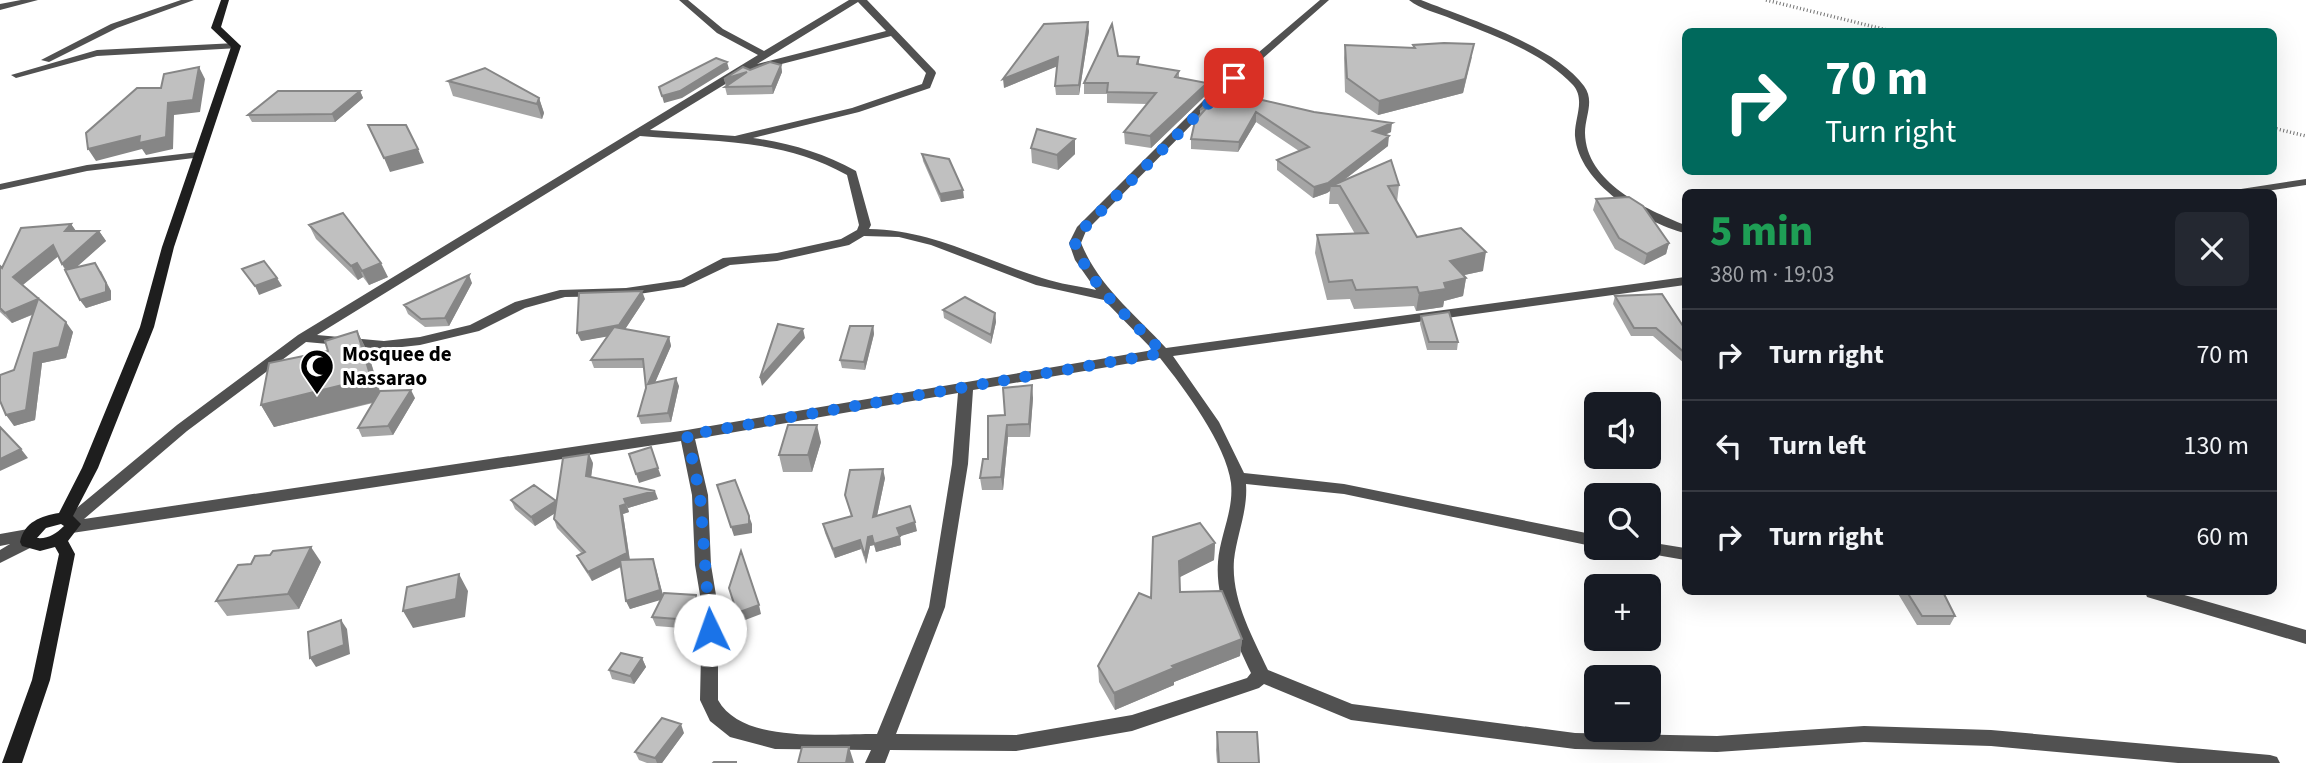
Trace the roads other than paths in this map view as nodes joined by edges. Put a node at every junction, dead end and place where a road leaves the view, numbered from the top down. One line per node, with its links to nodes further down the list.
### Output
1 (34, 0): 9 (street)
2 (190, 0): 11 (street)
3 (225, 0): 11 (street)
4 (682, 0): 12 (street)
5 (855, 0): 12 (street)
6 (862, 0): 10 (street)
7 (1325, 0): 23 (street)
8 (1413, 0): 20 (street)
9 (0, 7)
10 (894, 32): 13 (street); 15 (street)
11 (236, 46): 16 (street)
12 (764, 55): 13 (street)
13 (736, 72): 14 (street)
14 (641, 133): 15 (street); 24 (street)
15 (734, 139): 21 (street)
16 (198, 155): 18 (street); 29 (street)
17 (2306, 182): 19 (street)
18 (0, 187)
19 (2260, 189)
20 (1682, 228)
21 (862, 232): 23 (street); 24 (street)
22 (1682, 281): 25 (street)
23 (1109, 297): 25 (street)
24 (303, 338): 29 (street)
25 (1163, 353): 26 (street); 28 (street)
26 (966, 387): 27 (street); 39 (street)
27 (687, 435): 29 (street); 39 (street)
28 (1239, 478): 31 (street); 38 (street)
29 (67, 526): 30 (street); 40 (street)
30 (28, 538): 32 (street); 35 (street)
31 (1584, 539)
32 (0, 540)
33 (1661, 550): 34 (street)
34 (1682, 554)
35 (0, 557)
36 (2163, 595): 37 (street)
37 (2306, 637)
38 (1261, 675): 39 (street); 42 (street)
39 (883, 743): 41 (street)
40 (12, 763)
41 (875, 763)
42 (2270, 763)

